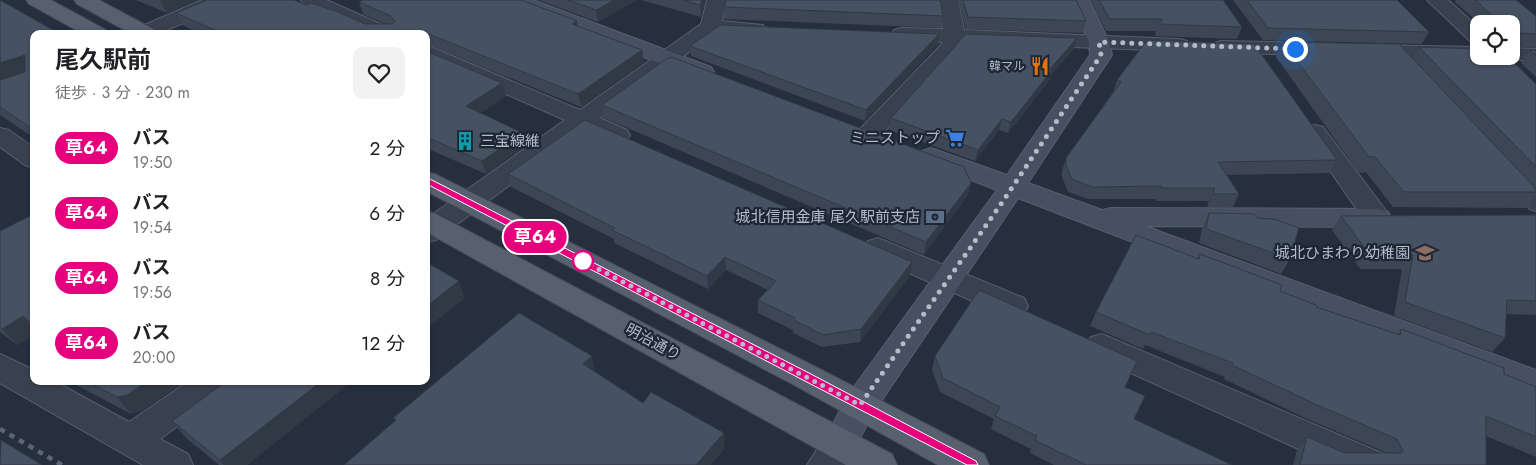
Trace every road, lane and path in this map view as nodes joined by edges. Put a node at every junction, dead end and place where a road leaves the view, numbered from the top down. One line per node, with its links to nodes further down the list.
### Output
1 (36, 0): 12 (main road)
2 (84, 0): 13 (main road)
3 (219, 0): 14 (street)
4 (311, 0): 15 (street)
5 (515, 0): 25 (street)
6 (717, 0): 11 (street)
7 (948, 0): 19 (street)
8 (1079, 0): 20 (street)
9 (1437, 0): 17 (street)
10 (1239, 24): 21 (street)
11 (710, 27): 16 (street); 25 (street)
12 (92, 30)
13 (139, 30)
14 (151, 30)
15 (379, 30)
16 (778, 30)
17 (1470, 31)
18 (885, 34): 19 (street)
19 (953, 36): 20 (street); 36 (street)
20 (1099, 42): 21 (street); 36 (street)
21 (1256, 48): 23 (street); 27 (street)
22 (430, 53): 30 (street)
23 (1470, 54)
24 (1536, 55): 26 (street)
25 (666, 58): 28 (street); 30 (street)
26 (1520, 62)
27 (1273, 72)
28 (721, 78)
29 (1302, 113): 40 (street)
30 (582, 120): 32 (street); 37 (street)
31 (0, 135): 33 (street)
32 (637, 143)
33 (30, 157)
34 (1504, 170): 38 (lane)
35 (430, 182): 37 (main road)
36 (1012, 187): 39 (street); 45 (street)
37 (469, 202): 42 (street); 53 (main road)
38 (1529, 214)
39 (1092, 217): 40 (street); 50 (street)
40 (1377, 218): 41 (street)
41 (1406, 218)
42 (430, 225)
43 (430, 227): 55 (main road, 明治通り)
44 (856, 238): 45 (street)
45 (948, 278): 46 (street); 53 (street)
46 (1038, 318)
47 (1074, 333): 59 (street)
48 (0, 367): 49 (street)
49 (30, 384)
50 (1536, 384)
51 (32, 385): 54 (street)
52 (209, 385): 54 (street)
53 (860, 405): 55 (street); 58 (main road)
54 (131, 440): 56 (street)
55 (832, 454): 57 (main road, 明治通り)
56 (175, 465)
57 (879, 465)
58 (971, 465)
59 (1371, 465)

